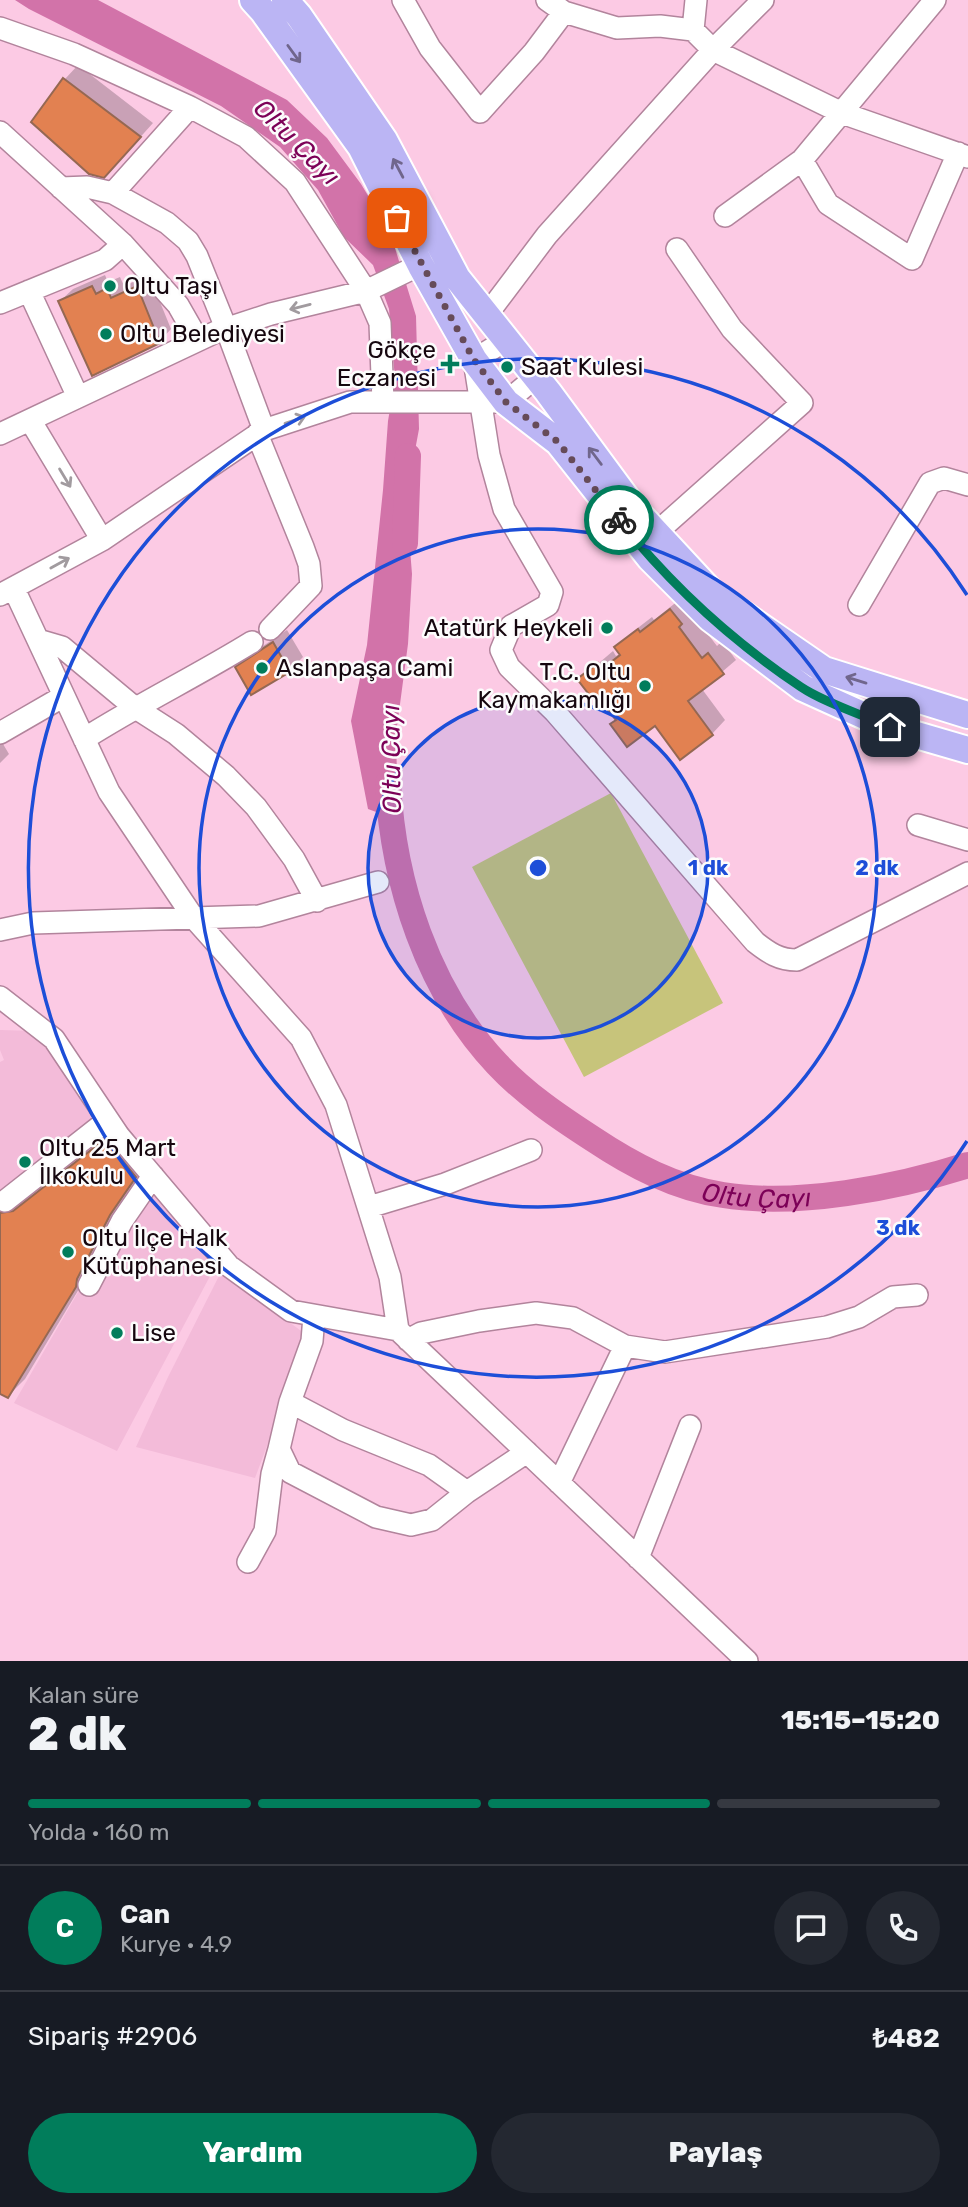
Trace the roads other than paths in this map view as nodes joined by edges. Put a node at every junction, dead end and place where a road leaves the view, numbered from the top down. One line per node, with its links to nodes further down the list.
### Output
1 (253, 0): 21 (main road, one-way to 21)
2 (285, 0): 21 (main road, one-way to 2)
3 (403, 0): 7 (street)
4 (696, 0): 9 (street)
5 (763, 0): 10 (street)
6 (935, 0): 12 (street)
7 (556, 6): 9 (street)
8 (0, 28): 11 (street)
9 (693, 30): 10 (street)
10 (713, 50): 12 (street); 25 (street)
11 (190, 107): 17 (street); 23 (street)
12 (842, 113): 14 (street); 15 (street)
13 (0, 132): 16 (street)
14 (963, 155): 15 (street)
15 (802, 160): 18 (street)
16 (61, 188): 17 (street); 19 (street)
17 (113, 192): 26 (street)
18 (725, 216)
19 (122, 244): 22 (street); 27 (street)
20 (677, 249): 38 (street)
21 (423, 264): 23 (street); 25 (main road); 29 (main road)
22 (29, 290): 24 (street); 31 (street)
23 (366, 290): 26 (street, one-way to 26); 32 (street)
24 (3, 295)
25 (486, 316): 28 (main road)
26 (226, 328): 27 (street); 35 (street)
27 (198, 340): 31 (street)
28 (506, 340): 29 (street); 30 (main road)
29 (474, 360): 33 (main road)
30 (536, 377): 33 (street); 38 (main road, one-way to 30)
31 (78, 397): 34 (street)
32 (383, 402): 33 (street); 35 (street, one-way to 32)
33 (493, 402): 50 (main road); 53 (street)
34 (30, 420): 36 (street); 39 (street, one-way to 39)
35 (260, 432): 39 (street); 42 (street)
36 (0, 434)
37 (968, 485): 41 (street)
38 (656, 533): 47 (main road, one-way to 38)
39 (102, 540): 40 (street, one-way to 39)
40 (7, 592): 43 (street)
41 (859, 605)
42 (270, 629)
43 (38, 640): 45 (street); 46 (street)
44 (252, 642): 46 (street)
45 (64, 696): 48 (street); 49 (street)
46 (134, 707): 49 (street); 55 (street)
47 (968, 715)
48 (0, 733)
49 (84, 738): 56 (street)
50 (968, 750)
51 (918, 825): 52 (street)
52 (968, 840)
53 (968, 873)
54 (378, 882): 55 (street)
55 (317, 901): 56 (street)
56 (193, 917): 57 (street); 63 (street)
57 (0, 930)
58 (0, 997): 59 (street)
59 (108, 1120): 61 (street); 62 (street)
60 (531, 1150): 63 (street)
61 (153, 1176): 64 (street); 66 (street)
62 (5, 1201)
63 (369, 1207): 67 (street)
64 (89, 1285)
65 (918, 1295): 68 (street)
66 (314, 1316): 67 (street); 69 (street)
67 (403, 1335): 68 (street); 72 (street)
68 (625, 1346): 73 (street)
69 (290, 1402): 71 (street); 74 (street)
70 (690, 1426): 75 (street)
71 (279, 1449): 74 (street); 76 (street)
72 (527, 1452): 73 (street); 74 (street)
73 (559, 1483): 75 (street)
74 (467, 1493)
75 (638, 1558): 77 (street)
76 (248, 1562)
77 (747, 1661)

